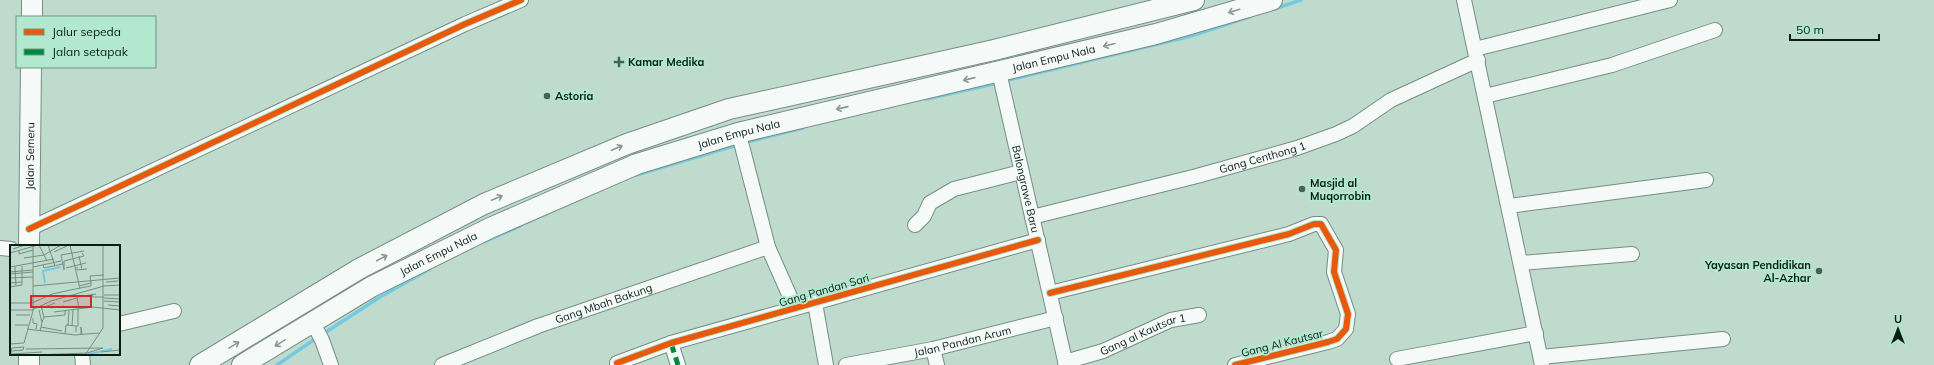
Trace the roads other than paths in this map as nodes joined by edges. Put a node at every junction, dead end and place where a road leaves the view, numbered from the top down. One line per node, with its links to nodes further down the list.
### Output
1 (32, 0): 7 (main road)
2 (521, 0): 19 (street)
3 (1194, 0): 26 (main road, Jalan Empu Nala, one-way to 3)
4 (1272, 0): 11 (main road, Jalan Empu Nala, one-way to 11)
5 (1464, 0): 9 (street)
6 (1670, 0): 9 (street, Gang Centhong 1)
7 (32, 16)
8 (1716, 30): 12 (street)
9 (1477, 55): 12 (street); 17 (street, Gang Centhong 1)
10 (31, 68): 19 (main road, Jalan Semeru)
11 (1001, 78): 13 (main road, Jalan Empu Nala, one-way to 13); 14 (street, Balongrawe Baru)
12 (1485, 96): 16 (street)
13 (740, 139): 21 (street); 27 (main road, Jalan Empu Nala)
14 (1021, 172): 17 (street, Balongrawe Baru); 18 (street)
15 (1706, 180): 16 (street)
16 (1509, 206): 25 (street)
17 (1032, 217): 20 (street, Balongrawe Baru)
18 (916, 226)
19 (29, 238)
20 (1038, 240): 28 (street, Balongrawe Baru); 29 (street, Gang Pandan Sari)
21 (768, 247): 30 (street); 49 (street, Gang Mbah Bakung)
22 (0, 248): 23 (street)
23 (10, 249)
24 (1632, 254): 25 (street)
25 (1522, 263): 36 (street)
26 (359, 269): 27 (main road); 46 (main road, Jalan Empu Nala, one-way to 26)
27 (371, 287): 35 (main road, Jalan Empu Nala)
28 (1050, 293): 33 (street, Balongrawe Baru); 54 (street, Gang Al Kautsar)
29 (815, 303): 30 (street, Gang Pandan Sari); 51 (street)
30 (795, 308): 38 (street, Gang Pandan Sari)
31 (174, 311): 34 (street)
32 (1198, 315): 44 (street, Gang al Kautsar 1)
33 (1056, 318): 39 (street, Jalan Pandan Arum); 44 (street, Balongrawe Baru)
34 (120, 324)
35 (318, 332): 47 (main road, Jalan Empu Nala, one-way to 47); 48 (street)
36 (1536, 333): 41 (street); 42 (street)
37 (1723, 339): 42 (street)
38 (671, 343): 43 (street, Gang Pandan Sari); 50 (street)
39 (933, 349): 52 (street, Jalan Pandan Arum); 53 (street)
40 (82, 355): 45 (street)
41 (1397, 359)
42 (1542, 361)
43 (617, 363)
44 (1065, 364)
45 (83, 365)
46 (200, 365)
47 (242, 365)
48 (331, 365)
49 (442, 365)
50 (678, 365)
51 (826, 365)
52 (846, 365)
53 (937, 365)
54 (1235, 365)

